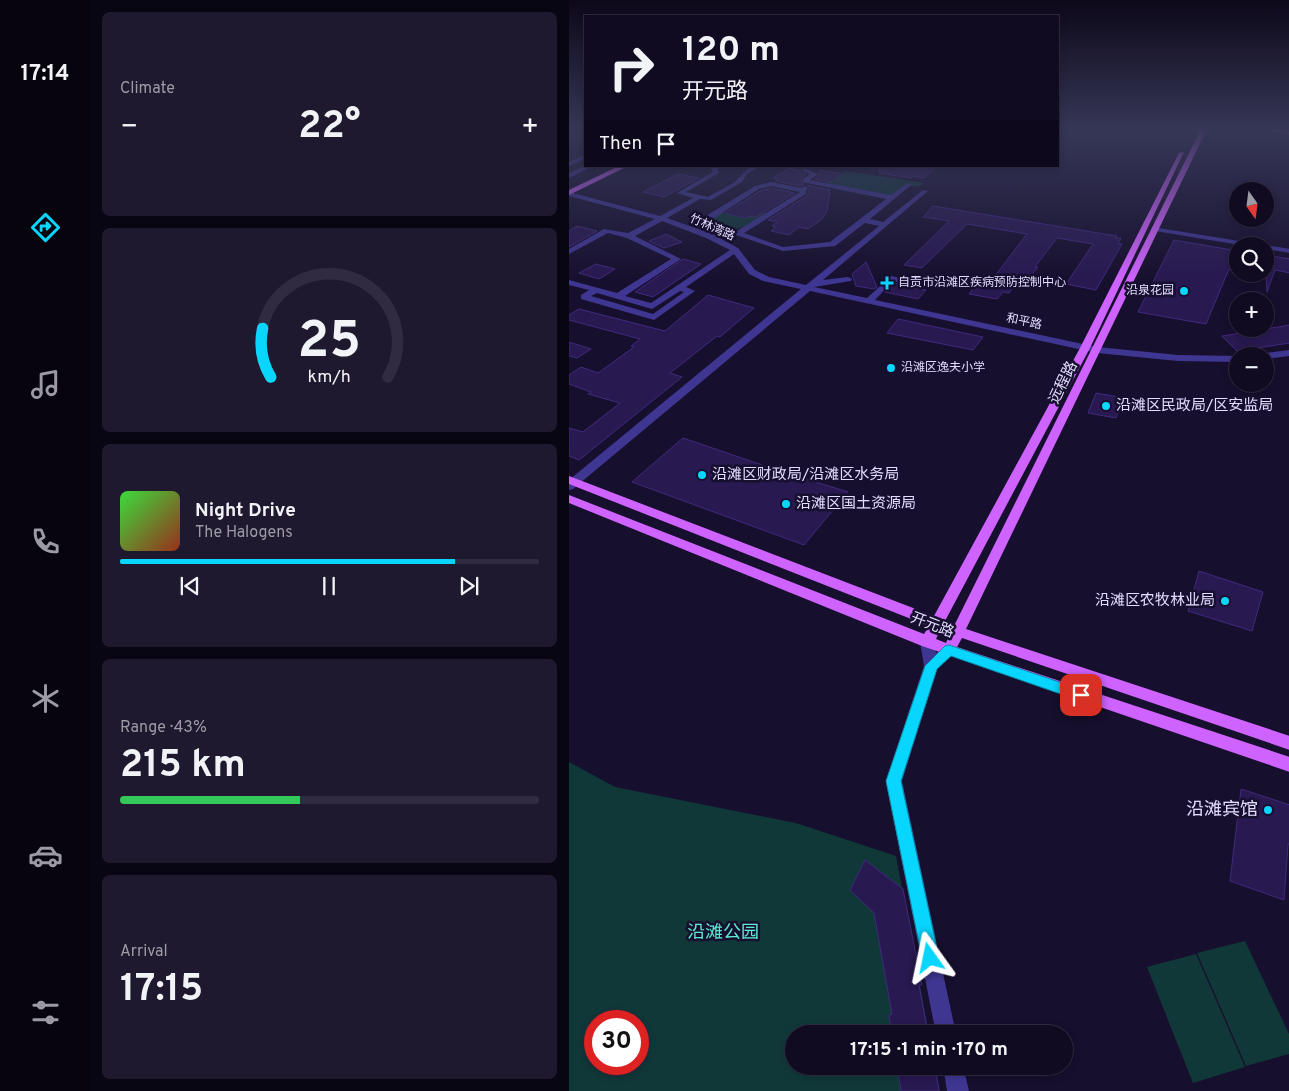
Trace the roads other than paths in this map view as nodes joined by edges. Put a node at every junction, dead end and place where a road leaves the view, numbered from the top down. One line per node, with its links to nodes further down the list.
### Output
1 (596, 180): 12 (main road)
2 (703, 180): 13 (street)
3 (740, 180): 13 (street)
4 (806, 180): 8 (street)
5 (825, 180): 8 (street)
6 (1168, 180): 38 (main road, 远程路)
7 (1179, 180): 20 (main road, 远程路)
8 (817, 183): 10 (street); 14 (street)
9 (908, 186): 14 (street)
10 (802, 190): 17 (street); 21 (street)
11 (925, 191): 18 (street)
12 (569, 193): 15 (street, 竹林湾路)
13 (699, 197): 15 (street)
14 (893, 198): 16 (street)
15 (661, 218): 19 (street, 竹林湾路); 22 (street)
16 (864, 220): 18 (street); 21 (street)
17 (703, 221): 19 (street); 21 (street)
18 (885, 225): 33 (street)
19 (684, 227): 25 (street, 竹林湾路)
20 (1155, 229): 23 (street); 39 (main road, 远程路)
21 (737, 234)
22 (629, 236): 27 (street); 36 (street)
23 (1229, 241)
24 (1274, 248): 26 (street)
25 (735, 250): 33 (street, 竹林湾路); 34 (street)
26 (1289, 251)
27 (569, 252)
28 (878, 275): 29 (street)
29 (891, 278): 32 (street); 37 (street)
30 (848, 279): 33 (street)
31 (569, 282): 35 (street)
32 (927, 285)
33 (812, 286): 37 (street, 和平路); 43 (street)
34 (679, 288): 35 (street); 36 (street)
35 (596, 290): 36 (street)
36 (619, 296)
37 (869, 302): 38 (street, 和平路)
38 (1085, 348): 39 (street, 和平路); 45 (main road, 远程路)
39 (1097, 350): 42 (street, 和平路); 46 (main road, 远程路)
40 (1289, 353): 41 (street)
41 (1274, 355)
42 (1229, 359)
43 (571, 483): 45 (main road, 开元路)
44 (569, 500): 47 (main road, 开元路)
45 (936, 624): 46 (main road, 开元路); 47 (main road, 远程路)
46 (959, 632): 48 (main road, 远程路); 50 (main road, 开元路)
47 (927, 642): 48 (main road, 开元路); 49 (street)
48 (949, 650): 49 (street); 51 (main road, 开元路)
49 (931, 666): 52 (street)
50 (1289, 743)
51 (1289, 765)
52 (944, 1025)
53 (955, 1075): 54 (street)
54 (958, 1091)

